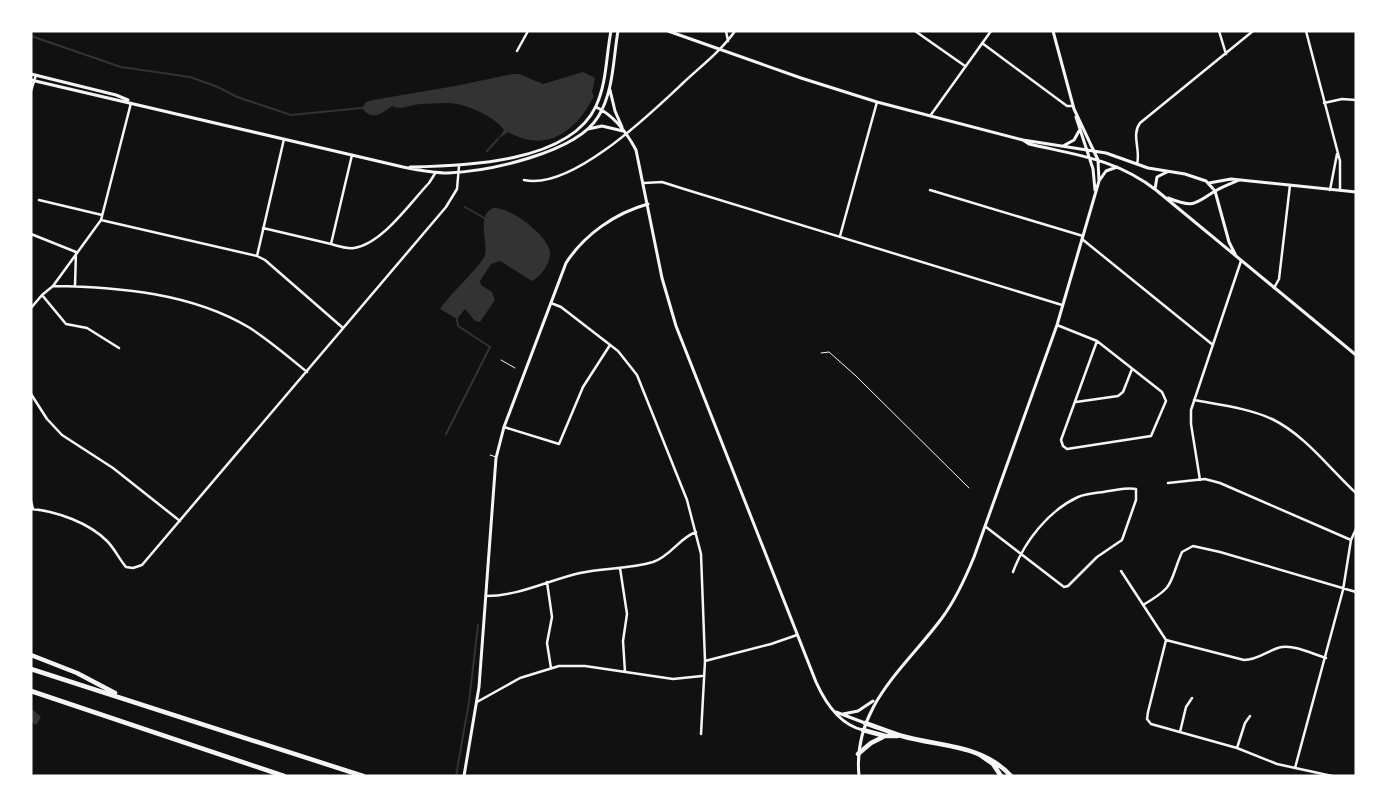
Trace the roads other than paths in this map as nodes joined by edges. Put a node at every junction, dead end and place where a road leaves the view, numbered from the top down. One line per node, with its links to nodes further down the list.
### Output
1 (528, 31): 16 (street)
2 (611, 31): 27 (main road)
3 (618, 31): 21 (main road)
4 (668, 31): 15 (main road)
5 (726, 31): 13 (street)
6 (735, 31): 13 (street)
7 (915, 31): 18 (street)
8 (991, 31): 14 (street)
9 (1053, 31): 28 (main road)
10 (1219, 31): 17 (street)
11 (1253, 31): 17 (street)
12 (1306, 31): 26 (street)
13 (728, 41): 15 (street)
14 (982, 44): 18 (street); 28 (street)
15 (720, 49): 25 (main road); 33 (street)
16 (517, 50)
17 (1226, 54): 43 (street)
18 (966, 67): 30 (street)
19 (33, 75): 20 (street); 24 (main road)
20 (33, 80): 22 (street); 24 (main road)
21 (609, 88): 29 (main road); 33 (main road)
22 (31, 91)
23 (1356, 100): 26 (street)
24 (131, 102): 34 (main road); 66 (street)
25 (877, 102): 30 (main road); 70 (street)
26 (1324, 103): 39 (street)
27 (596, 107): 29 (main road); 44 (main road)
28 (1074, 107): 32 (main road); 38 (main road)
29 (602, 110): 31 (main road); 33 (main road)
30 (930, 116): 35 (main road)
31 (588, 129): 33 (main road); 49 (main road)
32 (1079, 130): 36 (main road); 37 (main road)
33 (626, 133): 50 (street); 53 (main road)
34 (284, 139): 40 (main road); 68 (street)
35 (1023, 140): 36 (main road); 41 (main road)
36 (1061, 146): 37 (main road)
37 (1086, 149): 38 (main road); 41 (main road)
38 (1094, 150): 42 (main road); 43 (main road)
39 (1337, 152): 58 (street); 60 (street)
40 (352, 155): 45 (main road); 72 (street)
41 (1089, 158): 42 (main road); 62 (main road)
42 (1098, 160): 46 (main road); 52 (main road)
43 (1137, 164): 47 (main road)
44 (459, 166): 45 (main road); 49 (street)
45 (403, 167): 48 (main road)
46 (1119, 167): 52 (main road); 57 (main road)
47 (1169, 171): 54 (main road); 57 (main road)
48 (436, 172): 49 (main road); 72 (street)
49 (460, 172): 85 (street)
50 (524, 180)
51 (1240, 180): 54 (main road); 55 (main road); 59 (main road)
52 (1099, 181): 62 (main road)
53 (644, 183): 65 (main road); 70 (street)
54 (1209, 183): 59 (main road)
55 (1290, 185): 58 (main road); 79 (street)
56 (930, 190): 71 (street)
57 (1156, 190): 63 (main road)
58 (1330, 190): 60 (main road)
59 (1215, 191): 63 (main road); 75 (main road)
60 (1340, 191): 61 (main road)
61 (1356, 192)
62 (1095, 194): 71 (main road)
63 (1165, 197): 75 (main road)
64 (39, 200): 66 (street)
65 (648, 204): 81 (main road); 122 (main road)
66 (102, 214): 67 (street)
67 (101, 220): 73 (street); 74 (street)
68 (263, 228): 72 (street); 74 (street)
69 (31, 234): 73 (street)
70 (840, 236): 82 (street)
71 (1083, 238): 82 (main road); 88 (street)
72 (331, 244)
73 (76, 252): 77 (street); 78 (street)
74 (256, 256): 85 (street)
75 (1237, 257): 76 (main road)
76 (1241, 261): 79 (main road); 88 (street)
77 (53, 286): 78 (street); 80 (street)
78 (75, 286): 95 (street)
79 (1274, 288): 91 (main road)
80 (42, 295): 83 (street); 89 (street)
81 (550, 303): 87 (street); 99 (main road)
82 (1062, 304): 84 (main road)
83 (31, 308)
84 (1057, 325): 86 (street); 109 (main road)
85 (344, 328): 95 (street)
86 (1097, 341): 94 (street); 98 (street)
87 (610, 345): 99 (street); 111 (street)
88 (1213, 345): 97 (street)
89 (119, 348)
90 (821, 353): 104 (lane)
91 (1356, 355)
92 (501, 360): 93 (lane)
93 (514, 368)
94 (1132, 369): 98 (street); 98 (street)
95 (307, 372): 108 (street)
96 (31, 394): 108 (street)
97 (1194, 400): 102 (street); 105 (street)
98 (1075, 402)
99 (504, 427): 101 (main road)
100 (490, 455): 101 (lane)
101 (496, 458): 120 (main road)
102 (1200, 480): 103 (street); 112 (street)
103 (1168, 482)
104 (969, 488)
105 (1356, 493)
106 (31, 501): 107 (street)
107 (32, 509): 108 (street)
108 (180, 522)
109 (986, 527): 113 (street); 134 (main road)
110 (1356, 529): 112 (street)
111 (696, 532): 114 (street); 126 (street)
112 (1351, 540): 118 (street)
113 (1020, 553): 113 (street); 116 (street)
114 (620, 568): 117 (street); 129 (street)
115 (1121, 571): 121 (street)
116 (1014, 572)
117 (547, 582): 120 (street); 127 (street)
118 (1343, 590): 119 (street); 121 (street); 125 (street)
119 (1356, 592)
120 (486, 596): 135 (main road)
121 (1143, 605): 123 (street)
122 (797, 635): 126 (street); 136 (main road)
123 (1166, 640): 125 (street); 141 (street)
124 (31, 654): 133 (highway)
125 (1326, 658): 148 (street)
126 (704, 661): 130 (street)
127 (551, 668): 129 (street); 135 (street)
128 (31, 669): 133 (highway)
129 (625, 672): 130 (street)
130 (702, 676): 142 (street)
131 (31, 691): 149 (highway)
132 (1192, 698): 141 (street)
133 (128, 699): 150 (highway)
134 (876, 699): 137 (main road); 139 (main road)
135 (477, 702): 151 (main road)
136 (836, 712): 137 (main road); 140 (main road)
137 (843, 714): 139 (main road)
138 (1250, 716): 145 (street)
139 (865, 723): 140 (main road); 144 (highway)
140 (863, 730): 143 (highway); 147 (main road)
141 (1180, 732): 145 (street)
142 (701, 734)
143 (885, 736): 144 (highway); 147 (highway)
144 (902, 736): 146 (highway)
145 (1237, 748): 148 (street)
146 (975, 751): 153 (highway); 154 (highway)
147 (858, 754): 152 (main road)
148 (1295, 768): 155 (street)
149 (284, 776)
150 (363, 776)
151 (464, 776)
152 (858, 776)
153 (1001, 776)
154 (1011, 776)
155 (1332, 776)

